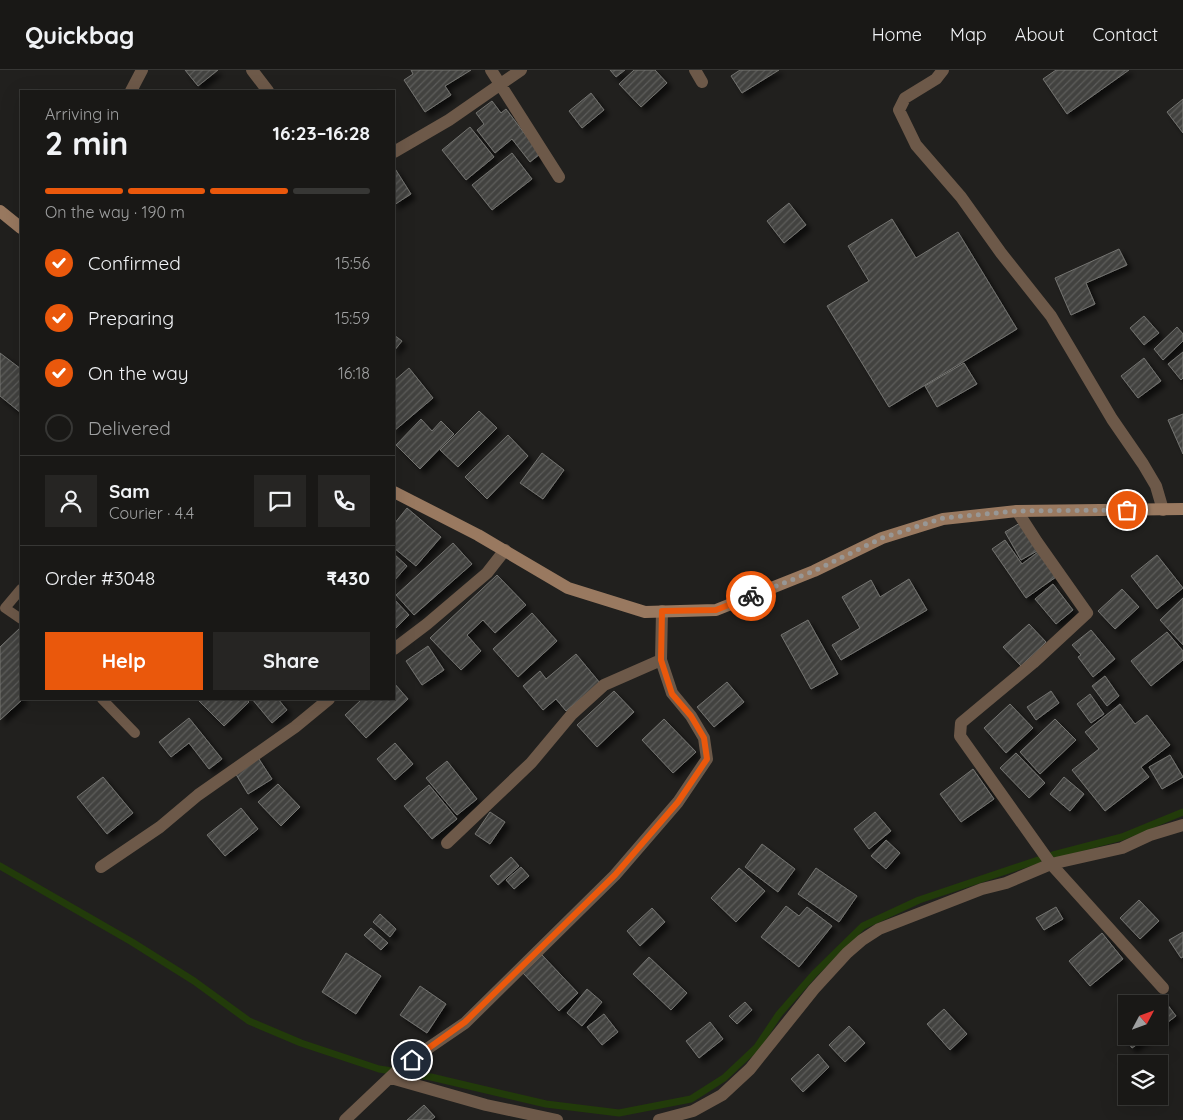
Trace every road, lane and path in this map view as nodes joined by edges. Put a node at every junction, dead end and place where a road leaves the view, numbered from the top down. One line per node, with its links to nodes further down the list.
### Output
1 (142, 70): 9 (street)
2 (252, 70): 10 (street)
3 (491, 70): 8 (street)
4 (521, 70): 8 (street)
5 (695, 70): 7 (street)
6 (943, 70): 16 (street)
7 (702, 82)
8 (501, 84): 11 (street); 12 (street)
9 (132, 90)
10 (267, 90)
11 (395, 151)
12 (559, 177)
13 (0, 211): 14 (street)
14 (20, 227)
15 (395, 493): 19 (street)
16 (1163, 510): 17 (street); 18 (street)
17 (1183, 510)
18 (1017, 511): 22 (street); 31 (street)
19 (505, 550): 22 (street); 24 (street)
20 (20, 590): 21 (lane)
21 (2, 610): 23 (lane)
22 (662, 611): 25 (street)
23 (20, 619)
24 (395, 648)
25 (661, 660): 30 (street); 34 (street)
26 (103, 700): 28 (lane)
27 (328, 700): 32 (street)
28 (135, 733)
29 (1183, 825): 31 (street)
30 (448, 843)
31 (1051, 864): 33 (street); 37 (street)
32 (101, 867)
33 (1163, 988)
34 (391, 1078): 35 (street); 36 (street)
35 (345, 1120)
36 (557, 1120)
37 (659, 1120)

